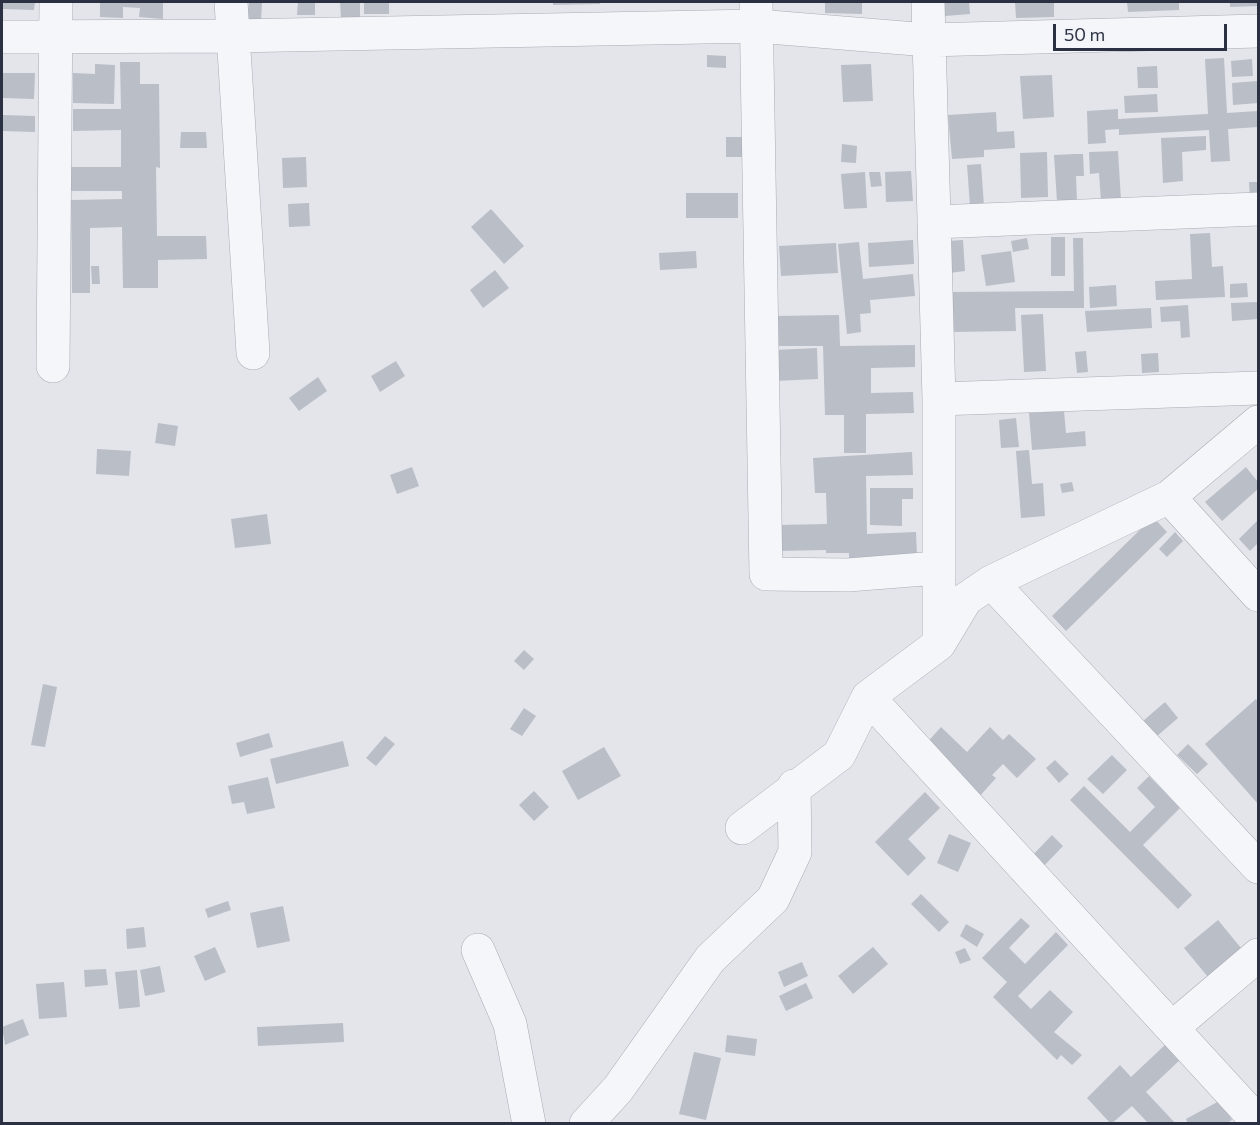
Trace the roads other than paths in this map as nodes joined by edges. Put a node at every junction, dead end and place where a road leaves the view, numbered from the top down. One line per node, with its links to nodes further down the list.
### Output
1 (56, 2): 8 (street)
2 (231, 2): 6 (street)
3 (928, 2): 9 (street)
4 (757, 14): 6 (street); 9 (street); 18 (street)
5 (1258, 31): 9 (street)
6 (232, 36): 8 (street); 12 (street)
7 (2, 37): 8 (street)
8 (55, 38): 13 (street)
9 (927, 40): 11 (street)
10 (1258, 209): 11 (street)
11 (934, 222): 15 (street)
12 (253, 353)
13 (52, 366)
14 (1258, 388): 15 (street)
15 (939, 399): 18 (street)
16 (1258, 422): 17 (street)
17 (1169, 497): 19 (street); 20 (street)
18 (937, 568): 21 (street)
19 (991, 582): 21 (street); 25 (street)
20 (1258, 595)
21 (939, 644): 22 (street)
22 (868, 697): 23 (street); 28 (street)
23 (794, 786): 24 (street); 31 (street)
24 (742, 828)
25 (1258, 867)
26 (478, 950): 30 (street)
27 (1258, 955): 28 (street)
28 (1173, 1027): 29 (street)
29 (1258, 1122)
30 (529, 1124)
31 (586, 1124)

